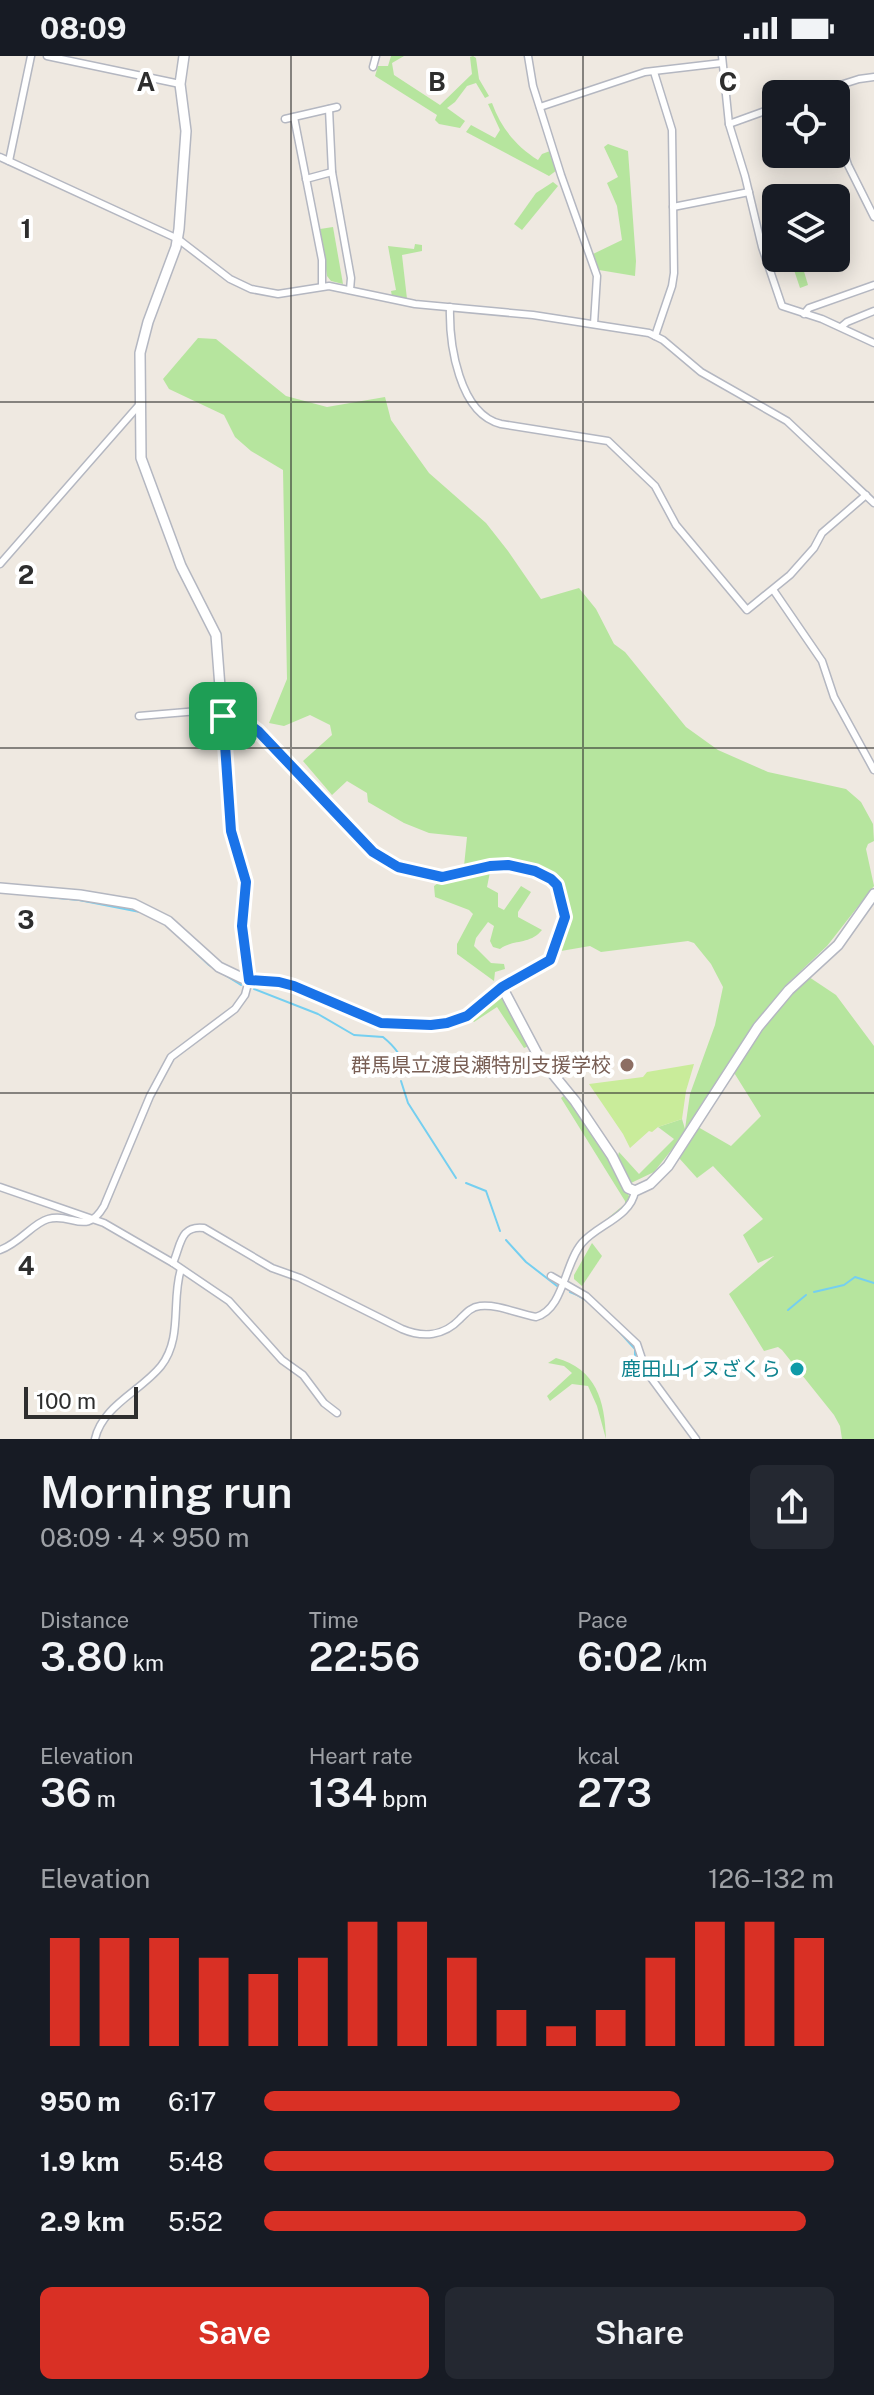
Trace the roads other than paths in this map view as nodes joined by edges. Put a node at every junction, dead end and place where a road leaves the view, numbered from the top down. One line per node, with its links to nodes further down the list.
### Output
1 (31, 56): 16 (street)
2 (47, 56): 10 (street)
3 (184, 56): 10 (street)
4 (376, 56): 7 (street)
5 (528, 56): 12 (street)
6 (722, 59): 8 (street); 14 (street)
7 (373, 67)
8 (654, 72): 12 (street); 21 (street)
9 (874, 77): 11 (street)
10 (180, 84): 23 (street)
11 (850, 84)
12 (540, 107): 30 (street)
13 (762, 112): 14 (street)
14 (729, 124): 20 (street)
15 (0, 157): 16 (street)
16 (9, 161): 23 (street)
17 (850, 168): 22 (street)
18 (332, 172): 19 (street); 19 (street); 26 (street)
19 (306, 179): 25 (street)
20 (749, 192): 21 (street); 29 (street)
21 (673, 207): 32 (street)
22 (874, 217)
23 (178, 239): 25 (street); 34 (street)
24 (874, 285): 29 (street)
25 (322, 286): 26 (street)
26 (350, 290): 27 (street)
27 (450, 307): 30 (street); 38 (street)
28 (874, 311): 31 (street)
29 (804, 314): 31 (street)
30 (594, 324): 32 (street)
31 (841, 327): 33 (street)
32 (655, 336): 35 (street)
33 (874, 343)
34 (142, 403): 37 (street); 39 (street)
35 (866, 495): 36 (street); 38 (street)
36 (874, 503)
37 (0, 564)
38 (774, 591): 41 (street)
39 (222, 712): 40 (street); 44 (street); 45 (street)
40 (139, 716)
41 (874, 770)
42 (0, 888): 44 (street)
43 (874, 894): 47 (street)
44 (249, 980): 45 (street); 48 (street)
45 (502, 987): 47 (street)
46 (0, 1187): 48 (street)
47 (635, 1191): 53 (street)
48 (94, 1219): 49 (street); 50 (street)
49 (0, 1250)
50 (173, 1263): 51 (street); 53 (street)
51 (181, 1269): 54 (street); 55 (street)
52 (551, 1276): 53 (street)
53 (562, 1283): 56 (street)
54 (337, 1413)
55 (95, 1439)
56 (696, 1439)

